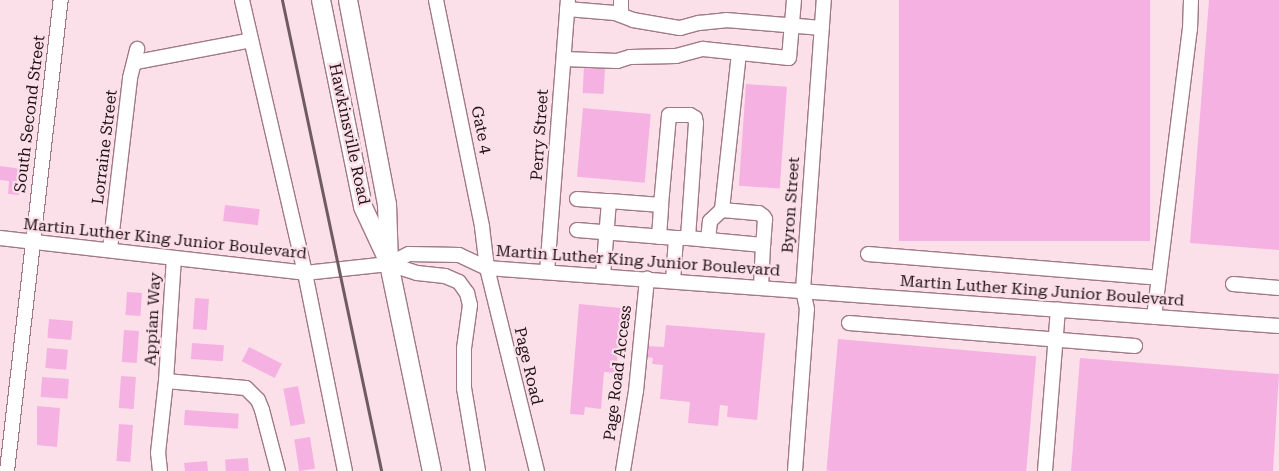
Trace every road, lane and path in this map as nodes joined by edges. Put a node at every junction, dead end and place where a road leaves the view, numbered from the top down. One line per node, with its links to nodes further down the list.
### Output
1 (61, 0): 27 (street, South Second Street)
2 (242, 0): 14 (street)
3 (321, 0): 32 (main road, Hawkinsville Road)
4 (348, 0): 32 (main road, Hawkinsville Road)
5 (436, 0): 33 (street, Gate 4)
6 (621, 0): 11 (street)
7 (794, 0): 12 (street)
8 (824, 0): 13 (street, Byron Street)
9 (1191, 0): 37 (street)
10 (568, 4): 11 (street); 16 (street, Perry Street)
11 (620, 15): 12 (street)
12 (792, 26): 13 (street); 15 (street)
13 (822, 28): 43 (street, Byron Street)
14 (251, 40): 29 (street, Lorraine Street); 35 (street)
15 (739, 53): 16 (street); 20 (street)
16 (564, 59): 34 (street, Perry Street)
17 (577, 199): 18 (street)
18 (609, 201): 19 (street); 22 (street)
19 (661, 205): 23 (street); 25 (street)
20 (722, 210): 26 (street); 28 (street)
21 (578, 230): 22 (street)
22 (606, 232): 23 (street); 36 (street)
23 (660, 237): 25 (street)
24 (0, 238): 27 (street, Martin Luther King Junior Boulevard)
25 (682, 238): 26 (street); 39 (street)
26 (708, 240): 28 (street)
27 (32, 242): 29 (street, Martin Luther King Junior Boulevard); 51 (street, South Second Street)
28 (763, 245): 41 (street)
29 (110, 249): 31 (street, Martin Luther King Junior Boulevard)
30 (868, 254): 37 (street)
31 (174, 258): 35 (street, Martin Luther King Junior Boulevard); 50 (street, Appian Way)
32 (389, 264): 33 (street, Martin Luther King Junior Boulevard); 35 (street, Martin Luther King Junior Boulevard); 55 (main road, Hawkinsville Road); 56 (street)
33 (487, 268): 34 (street, Martin Luther King Junior Boulevard); 57 (street, Page Road)
34 (547, 272): 36 (street, Martin Luther King Junior Boulevard)
35 (305, 273): 54 (street)
36 (603, 276): 38 (street, Martin Luther King Junior Boulevard)
37 (1158, 278): 45 (street)
38 (648, 279): 39 (street, Martin Luther King Junior Boulevard); 58 (street, Page Road Access)
39 (673, 281): 41 (street, Martin Luther King Junior Boulevard)
40 (1233, 284): 42 (street)
41 (761, 287): 43 (street, Martin Luther King Junior Boulevard)
42 (1279, 288)
43 (803, 290): 44 (street, Martin Luther King Junior Boulevard); 59 (street, Byron Street)
44 (1058, 310): 45 (street, Martin Luther King Junior Boulevard); 48 (street)
45 (1154, 317): 47 (street, Martin Luther King Junior Boulevard)
46 (849, 323): 48 (street)
47 (1279, 326)
48 (1056, 340): 49 (street); 60 (street)
49 (1135, 346)
50 (166, 381): 52 (street, Appian Way); 53 (street, Appian Way)
51 (7, 471)
52 (160, 471)
53 (278, 471)
54 (345, 471)
55 (432, 471)
56 (478, 471)
57 (537, 471)
58 (623, 471)
59 (795, 471)
60 (1045, 471)

